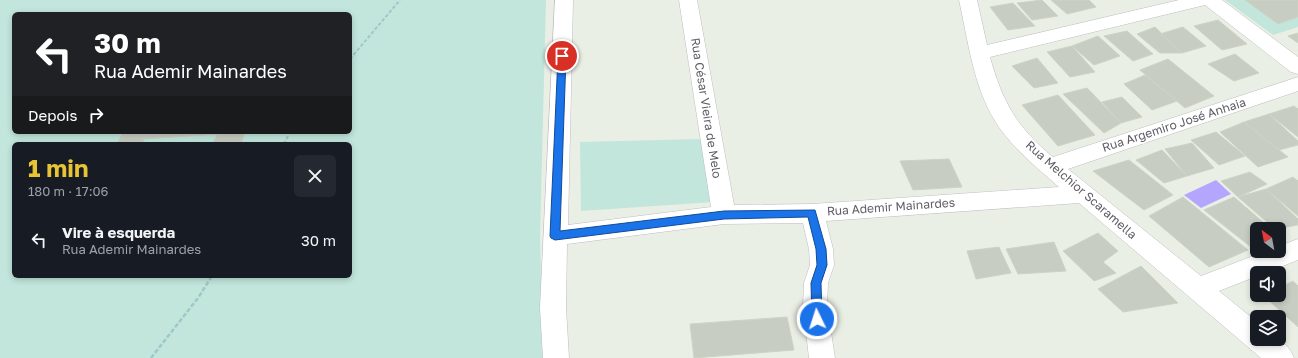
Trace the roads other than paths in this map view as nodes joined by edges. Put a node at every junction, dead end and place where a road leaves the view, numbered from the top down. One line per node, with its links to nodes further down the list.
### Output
1 (564, 0): 13 (street)
2 (688, 0): 12 (street, Rua César Vieira de Melo)
3 (968, 0): 6 (street, Rua Melchior Scaramella)
4 (1204, 0): 6 (street)
5 (1210, 0): 7 (street)
6 (981, 53): 9 (street, Rua Melchior Scaramella)
7 (1298, 67)
8 (1298, 84): 9 (street, Rua Argemiro José Anhaia)
9 (1050, 166): 10 (street, Rua Melchior Scaramella)
10 (1084, 194): 11 (street, Rua Ademir Mainardes); 15 (street, Rua Melchior Scaramella)
11 (812, 213): 12 (street, Rua Ademir Mainardes); 19 (street)
12 (724, 215): 13 (street, Rua Ademir Mainardes)
13 (555, 236): 18 (street)
14 (1298, 248): 15 (street)
15 (1197, 289): 16 (street, Rua Melchior Scaramella)
16 (1250, 332)
17 (1266, 346): 20 (street, Rua Melchior Scaramella)
18 (556, 358)
19 (822, 358)
20 (1281, 358)

